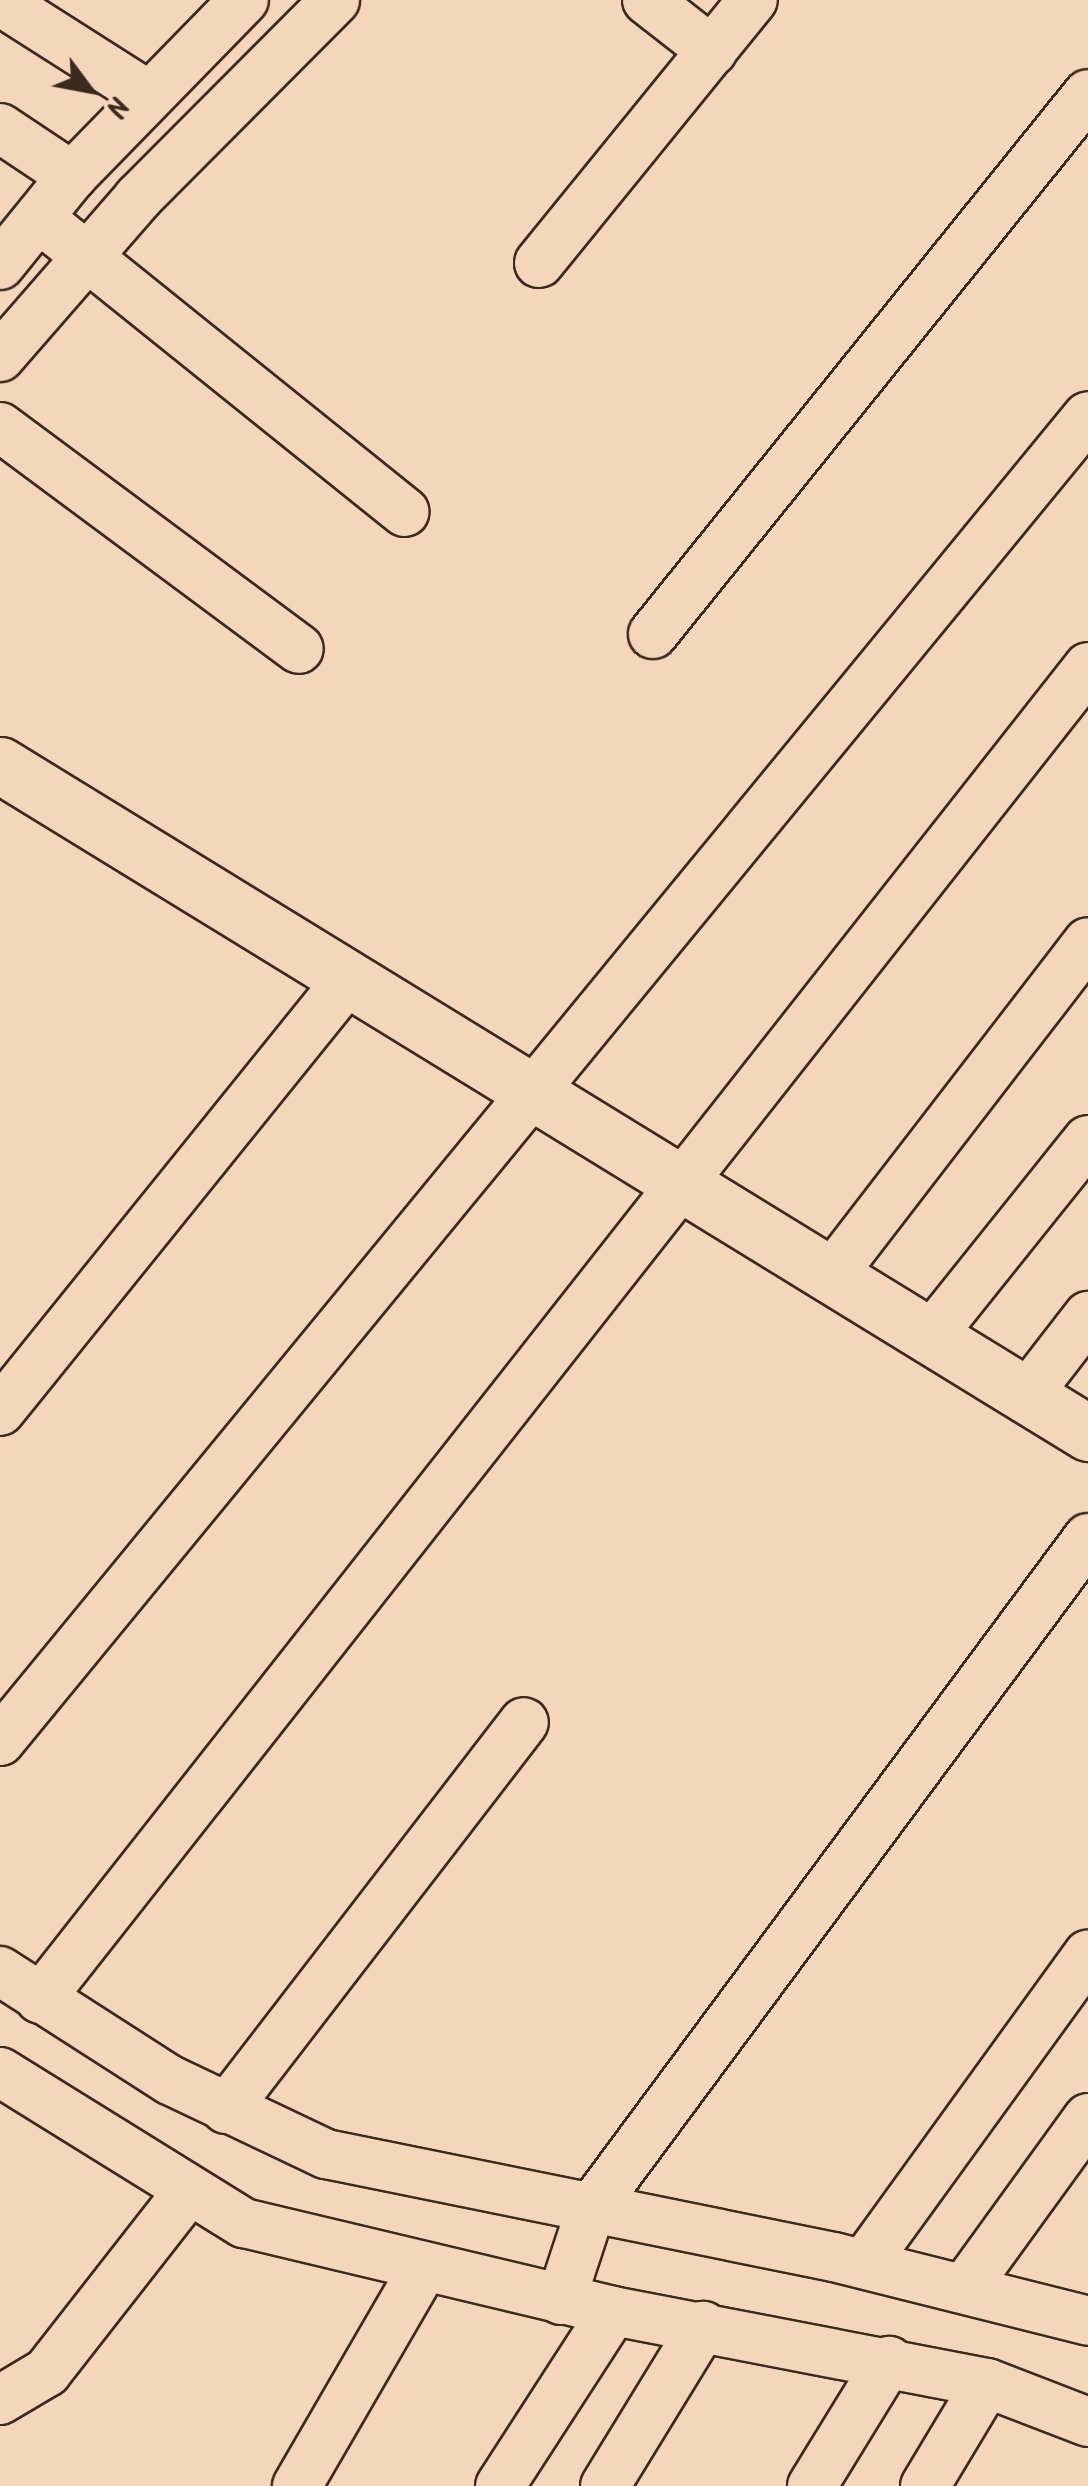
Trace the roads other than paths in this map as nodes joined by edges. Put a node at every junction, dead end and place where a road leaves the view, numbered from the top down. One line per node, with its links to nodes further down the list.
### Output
1 (244, 0): 8 (street)
2 (334, 0): 12 (street)
3 (647, 0): 6 (street)
4 (753, 0): 6 (street)
5 (0, 1): 8 (street)
6 (712, 51): 13 (street)
7 (1088, 94): 18 (street)
8 (149, 96): 10 (street)
9 (0, 128): 10 (street)
10 (72, 176): 11 (street)
11 (14, 242): 12 (street)
12 (84, 256): 14 (street); 17 (street)
13 (539, 263)
14 (0, 356)
15 (1088, 416): 24 (street)
16 (0, 427): 19 (street)
17 (405, 512)
18 (653, 634)
19 (299, 649)
20 (1088, 668): 26 (street)
21 (0, 765): 23 (main road)
22 (1088, 942): 27 (street)
23 (346, 982): 24 (main road); 31 (street)
24 (529, 1092): 26 (main road); 35 (street)
25 (1088, 1140): 29 (street)
26 (679, 1179): 27 (main road); 38 (street)
27 (834, 1272): 29 (main road)
28 (1088, 1316): 30 (street)
29 (934, 1332): 30 (main road)
30 (1028, 1395): 32 (main road)
31 (0, 1412)
32 (1088, 1433)
33 (1088, 1538): 43 (street)
34 (524, 1722): 40 (street)
35 (0, 1741)
36 (1088, 1955): 44 (street)
37 (0, 1971): 38 (street)
38 (40, 2000): 40 (street)
39 (0, 2072): 42 (street)
40 (226, 2109): 43 (street)
41 (1088, 2118): 46 (street)
42 (186, 2194): 45 (street); 53 (street)
43 (591, 2210): 44 (street); 47 (street)
44 (864, 2264): 46 (street)
45 (422, 2270): 47 (street); 55 (street)
46 (965, 2288): 49 (street)
47 (561, 2300): 48 (street)
48 (613, 2311): 50 (street); 56 (street)
49 (1088, 2321)
50 (703, 2326): 51 (street); 57 (street)
51 (888, 2361): 52 (street); 58 (street)
52 (987, 2383): 54 (street); 59 (street)
53 (0, 2400)
54 (1088, 2422)
55 (297, 2486)
56 (500, 2486)
57 (605, 2486)
58 (812, 2486)
59 (925, 2486)

